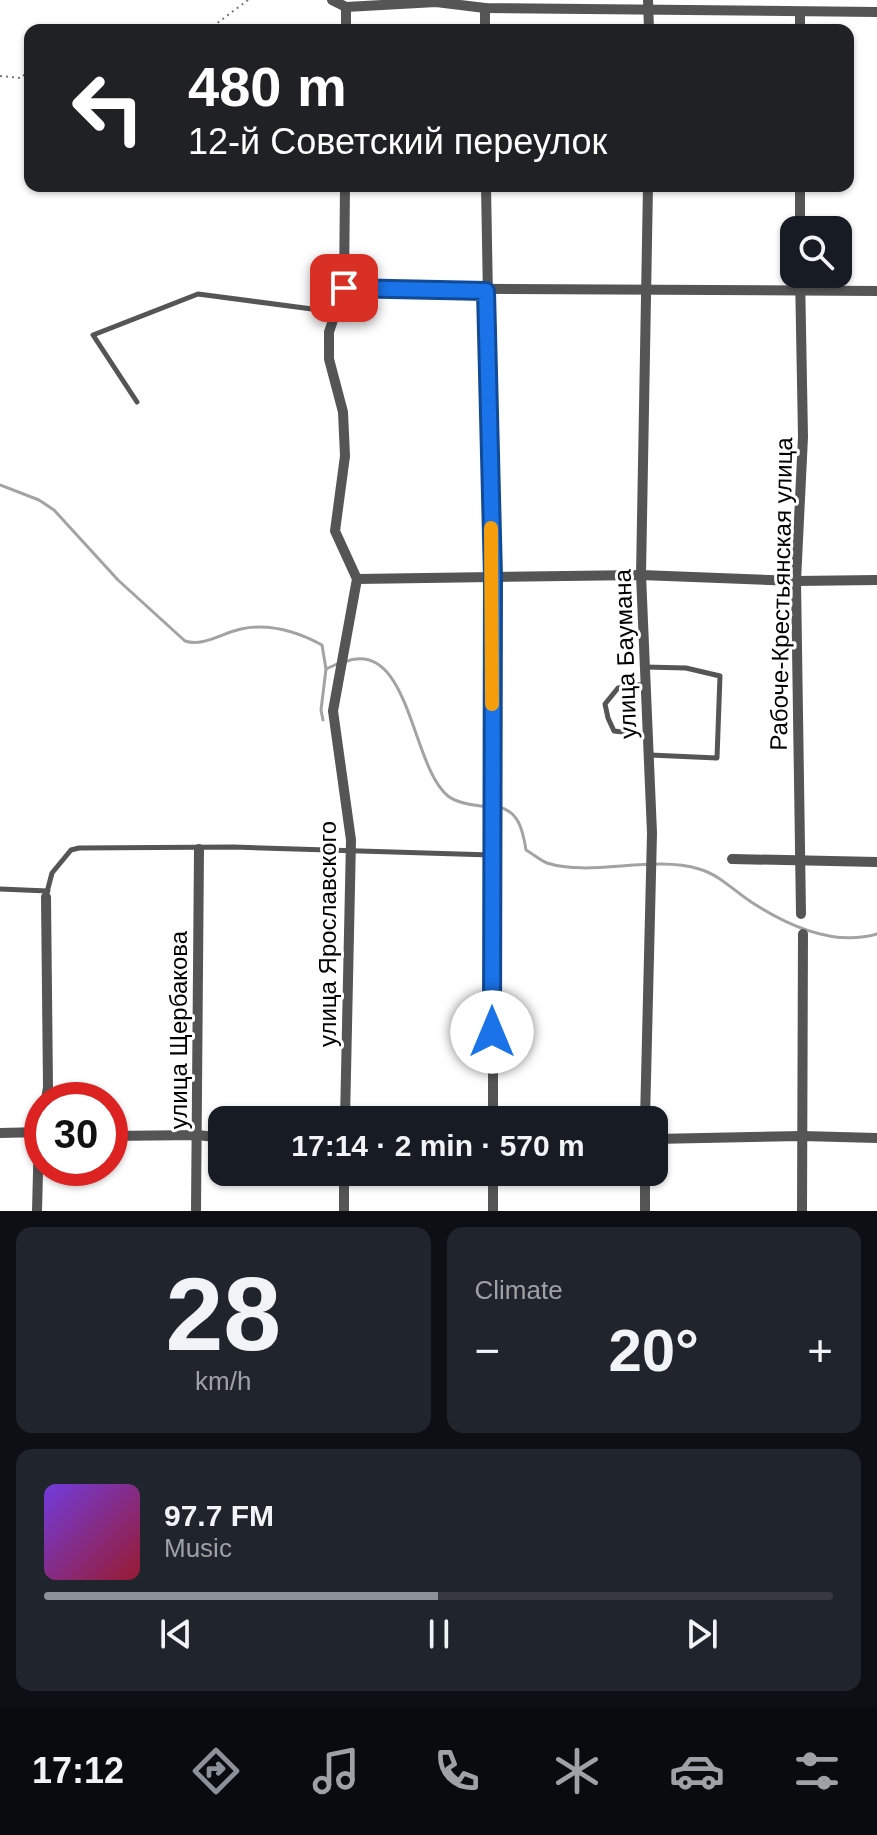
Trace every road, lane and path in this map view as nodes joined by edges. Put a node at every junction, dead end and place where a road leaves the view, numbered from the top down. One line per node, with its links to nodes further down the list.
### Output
1 (248, 0): 11 (path)
2 (332, 0): 6 (street)
3 (514, 0): 8 (lane)
4 (435, 1): 6 (street); 7 (street)
5 (649, 6): 8 (street); 9 (street)
6 (346, 7): 12 (street)
7 (485, 8): 8 (street); 13 (street)
8 (503, 9)
9 (800, 12): 10 (street); 14 (street)
10 (877, 12)
11 (216, 24)
12 (346, 24)
13 (485, 24)
14 (800, 24)
15 (24, 75): 16 (path)
16 (0, 76)
17 (345, 192): 22 (street)
18 (486, 192): 25 (street)
19 (648, 192): 24 (street, улица Баумана)
20 (800, 192): 21 (street)
21 (800, 216)
22 (344, 288): 25 (street); 28 (street)
23 (800, 288): 27 (street, Рабоче-Крестьянская улица)
24 (648, 290): 25 (street); 27 (street); 30 (street, улица Баумана)
25 (486, 291): 31 (street)
26 (877, 291): 27 (street)
27 (800, 292): 34 (street, Рабоче-Крестьянская улица)
28 (336, 312): 29 (lane); 32 (street)
29 (137, 402)
30 (641, 575): 31 (street); 34 (street); 35 (street, улица Баумана)
31 (493, 577): 32 (street); 41 (street)
32 (357, 579): 40 (street, улица Ярославского)
33 (877, 580): 34 (street)
34 (796, 581): 43 (street, Рабоче-Крестьянская улица)
35 (645, 667): 36 (street, улица Баумана); 38 (lane)
36 (646, 683): 37 (street, улица Баумана); 37 (lane)
37 (648, 735): 38 (street, улица Баумана)
38 (649, 755): 52 (street, улица Баумана)
39 (199, 849): 40 (lane); 46 (lane); 55 (street, улица Щербакова)
40 (351, 850): 41 (lane); 50 (street, улица Ярославского)
41 (491, 855): 51 (street)
42 (732, 859): 43 (street)
43 (801, 860): 44 (street); 47 (street, Рабоче-Крестьянская улица)
44 (877, 862)
45 (0, 889): 46 (lane)
46 (47, 894): 49 (street)
47 (801, 914)
48 (803, 934): 58 (street)
49 (48, 1082)
50 (345, 1106)
51 (493, 1106)
52 (645, 1106)
53 (24, 1132): 54 (street)
54 (0, 1133)
55 (198, 1135): 56 (street); 57 (street); 66 (street, улица Щербакова)
56 (128, 1136)
57 (208, 1136)
58 (802, 1136): 59 (street); 60 (street); 70 (street)
59 (877, 1138)
60 (668, 1139)
61 (38, 1186): 65 (street)
62 (344, 1186): 67 (street)
63 (493, 1186): 68 (street)
64 (645, 1186): 69 (street)
65 (37, 1211)
66 (196, 1211)
67 (344, 1211)
68 (493, 1211)
69 (645, 1211)
70 (802, 1211)

